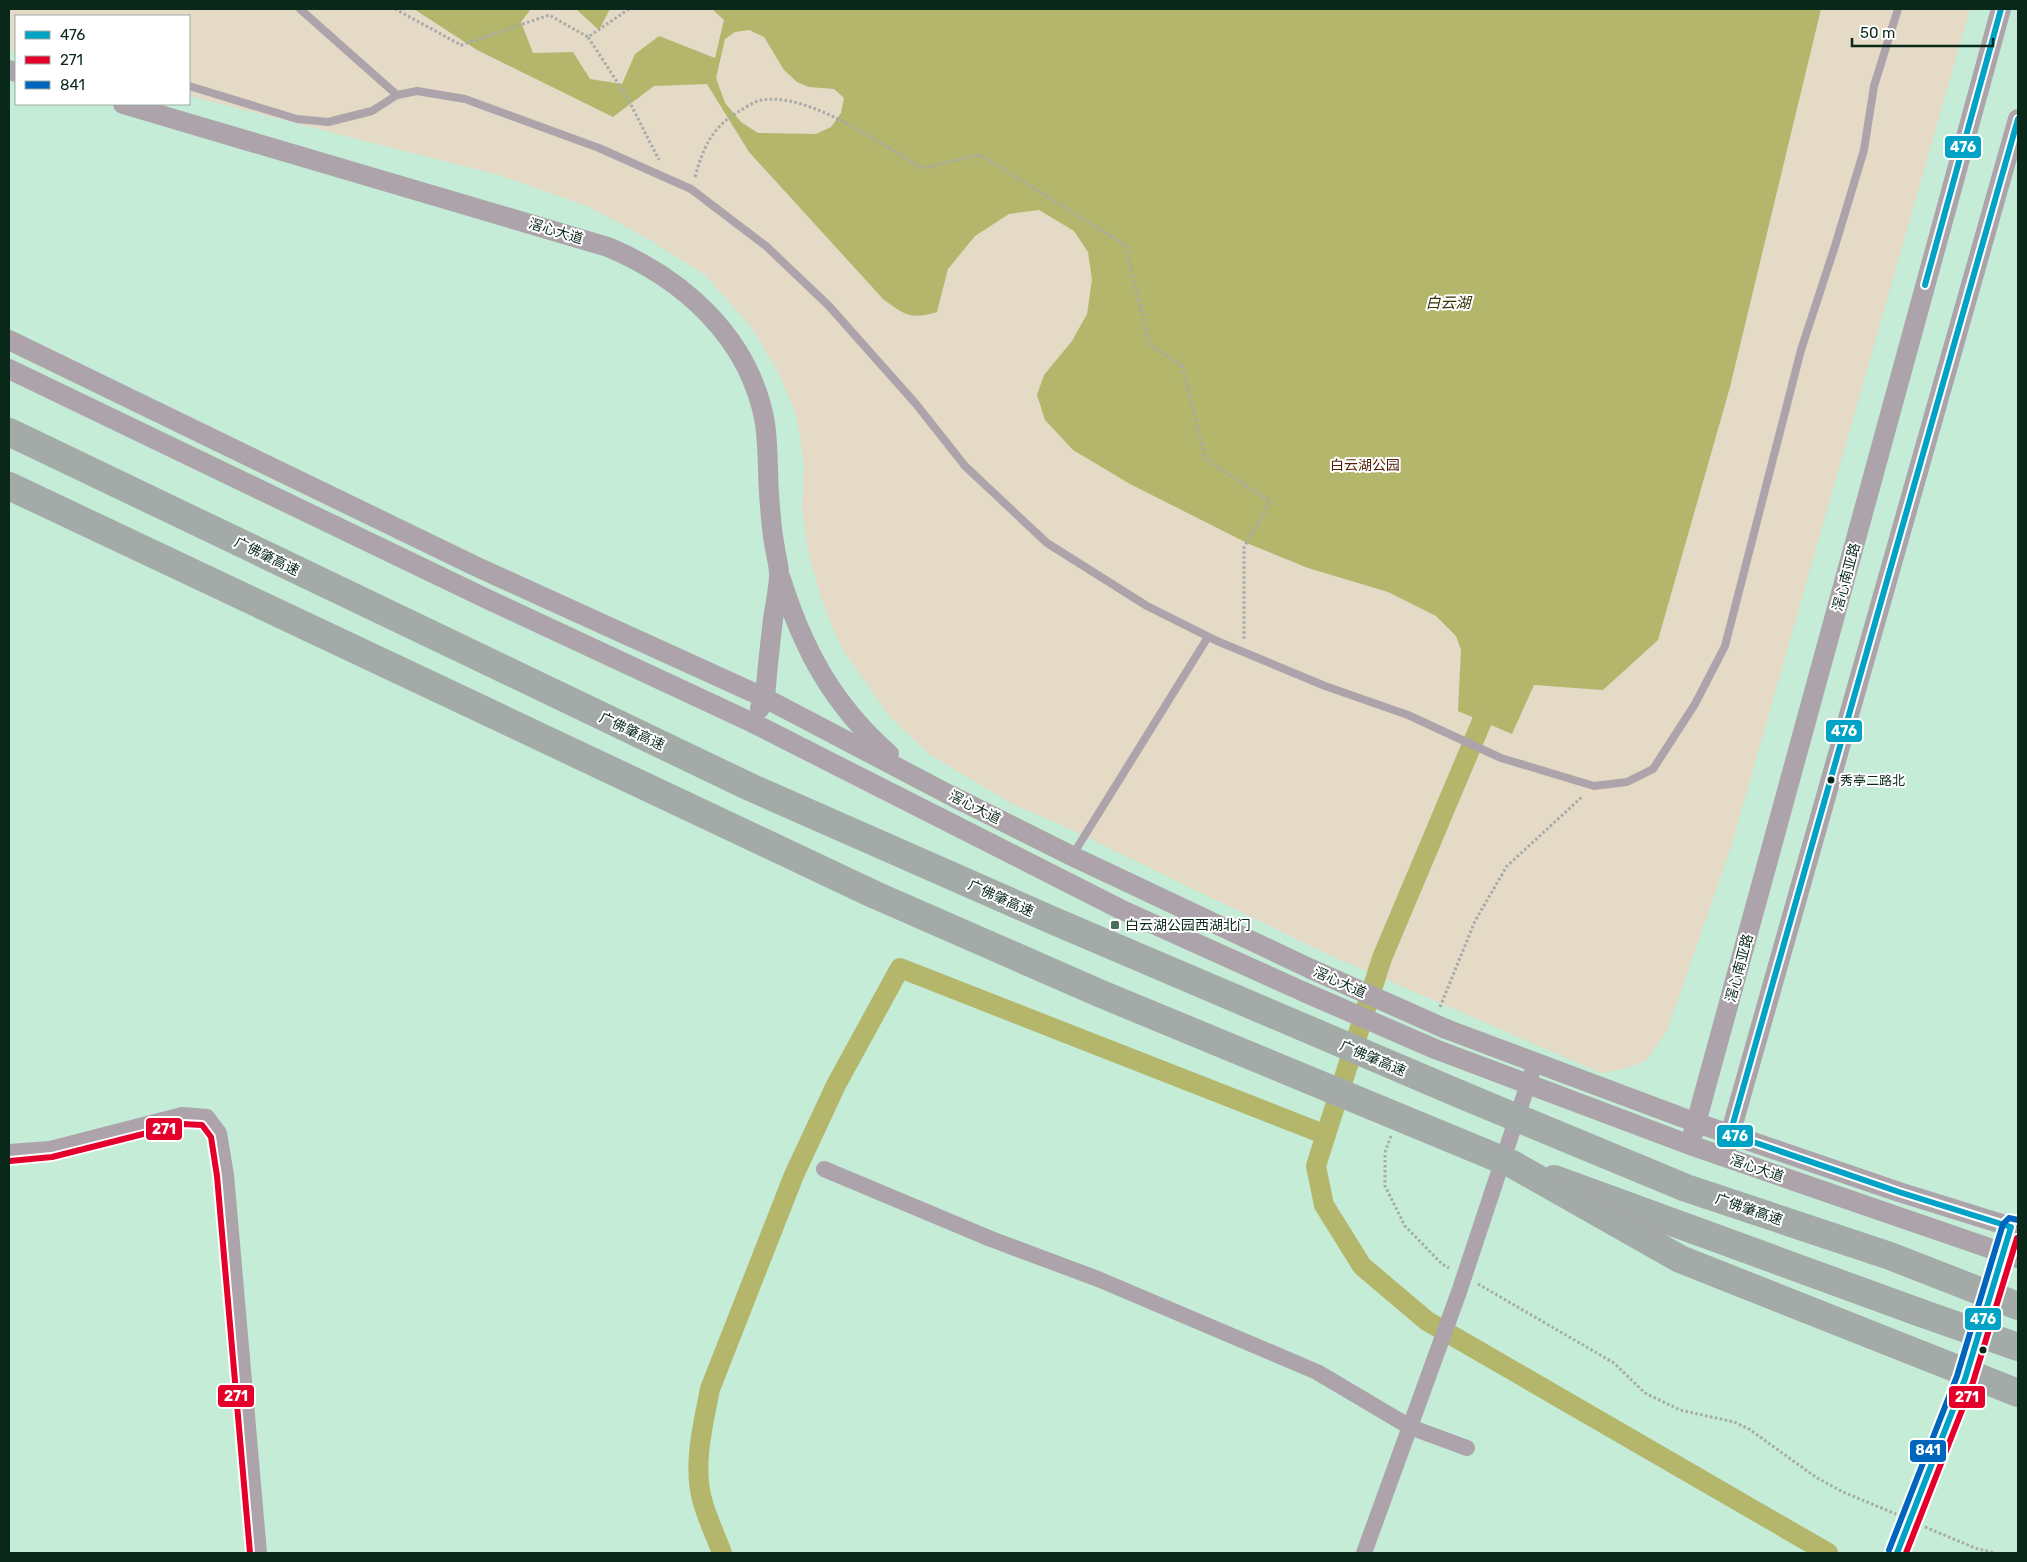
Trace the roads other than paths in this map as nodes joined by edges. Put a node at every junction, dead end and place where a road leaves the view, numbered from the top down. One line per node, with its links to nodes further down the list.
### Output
1 (300, 9): 5 (lane)
2 (1898, 9): 13 (lane)
3 (2001, 9): 20 (street, 滘心南亚路)
4 (190, 86): 5 (lane)
5 (397, 95): 13 (lane)
6 (126, 105): 12 (street, 滘心大道)
7 (2018, 119): 21 (street)
8 (9, 340): 14 (street)
9 (9, 369): 15 (street)
10 (9, 432): 29 (highway, 广佛肇高速, bridge)
11 (9, 486): 25 (highway, bridge)
12 (779, 572): 14 (street, 滘心大道); 16 (street, 滘心大道)
13 (1208, 637): 17 (lane)
14 (764, 698): 15 (street, 滘心大道); 16 (street)
15 (752, 723): 16 (street)
16 (957, 814): 17 (street, 滘心大道); 19 (street, 滘心大道, bridge)
17 (1072, 856): 18 (street, 滘心大道, bridge)
18 (1535, 1063): 19 (street); 20 (street, 滘心大道)
19 (1528, 1085): 22 (street, 滘心大道); 34 (street)
20 (1697, 1123): 21 (street, 滘心大道); 22 (street, 滘心南亚路)
21 (1730, 1134): 24 (street); 27 (street, 滘心大道)
22 (1690, 1145): 24 (street, 滘心大道)
23 (9, 1152): 36 (street)
24 (1724, 1156): 28 (street, 滘心大道)
25 (1512, 1164): 32 (highway, bridge); 33 (highway, bridge)
26 (824, 1168): 34 (street)
27 (2015, 1228): 28 (street)
28 (2011, 1255): 38 (street, bridge)
29 (1890, 1256): 30 (highway, bridge); 31 (highway, 广佛肇高速, bridge)
30 (2018, 1291)
31 (2018, 1306)
32 (2018, 1347)
33 (2018, 1393)
34 (1410, 1428): 35 (street); 37 (street)
35 (1467, 1448)
36 (259, 1553)
37 (1364, 1553)
38 (1897, 1553)

